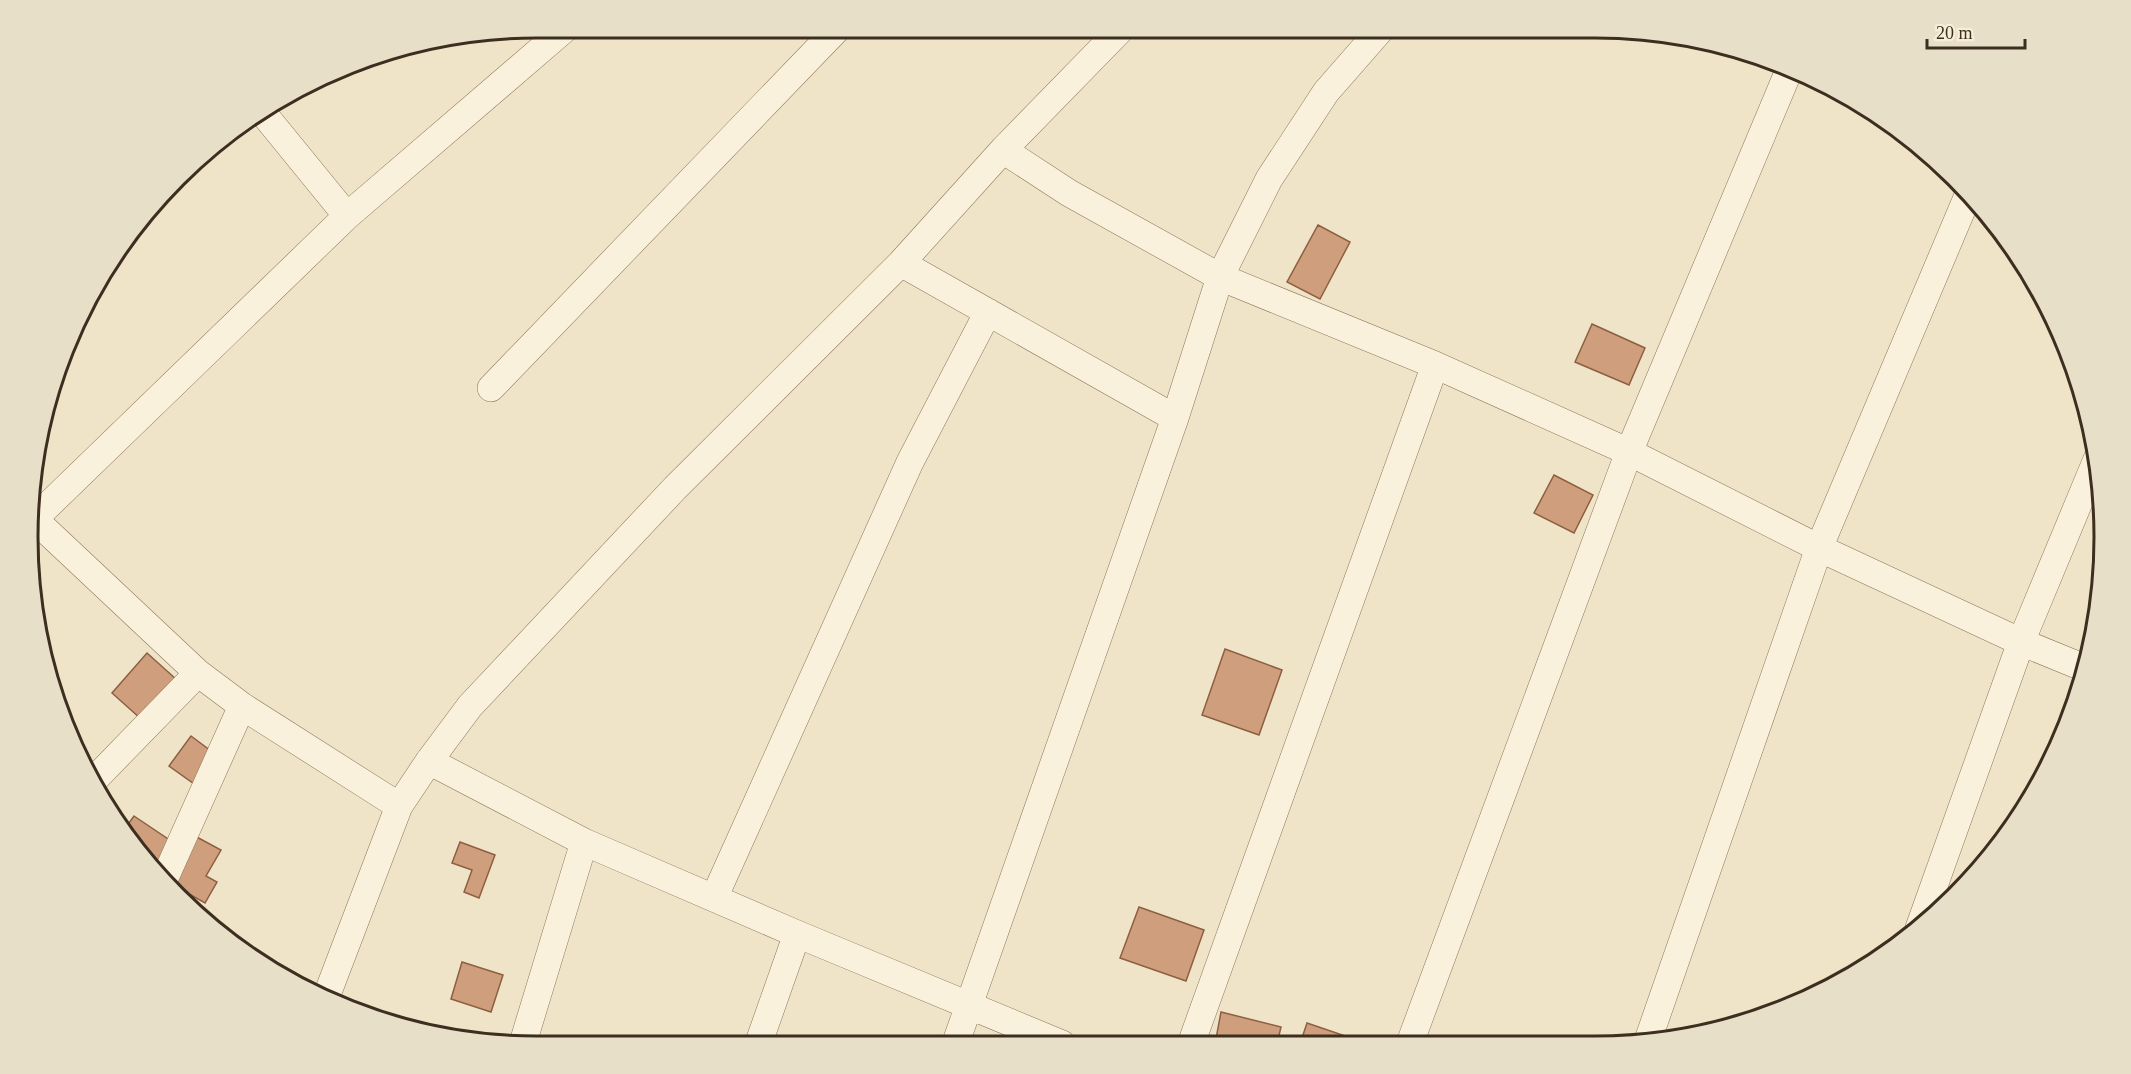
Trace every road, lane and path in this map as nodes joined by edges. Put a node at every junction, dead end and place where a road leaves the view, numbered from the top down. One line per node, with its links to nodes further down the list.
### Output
1 (554, 38): 9 (street)
2 (827, 38): 14 (street)
3 (1112, 38): 7 (street)
4 (1373, 38): 11 (street)
5 (1786, 77): 16 (street)
6 (266, 117): 9 (street)
7 (1003, 150): 10 (street); 11 (street)
8 (1965, 203): 20 (street)
9 (347, 216): 18 (street)
10 (901, 263): 12 (street); 25 (street)
11 (1220, 277): 13 (street); 15 (street)
12 (988, 312): 15 (street); 30 (street)
13 (1436, 366): 16 (street); 40 (street)
14 (491, 388)
15 (1174, 418): 34 (street)
16 (1629, 452): 20 (street); 41 (street)
17 (2089, 477): 21 (street)
18 (39, 514)
19 (38, 523): 23 (street)
20 (1820, 548): 21 (street); 35 (street)
21 (2021, 642): 22 (street); 31 (street)
22 (2076, 665)
23 (198, 673): 24 (street); 26 (street)
24 (242, 706): 27 (street); 29 (street)
25 (429, 761): 27 (street); 28 (street)
26 (98, 776)
27 (399, 806): 33 (street)
28 (585, 842): 30 (street); 36 (street)
29 (167, 873)
30 (714, 898): 32 (street)
31 (1924, 912)
32 (797, 934): 34 (street); 37 (street)
33 (329, 990)
34 (968, 1004): 38 (street); 39 (street)
35 (1651, 1033)
36 (525, 1036)
37 (761, 1036)
38 (958, 1036)
39 (1043, 1036)
40 (1194, 1036)
41 (1413, 1036)

